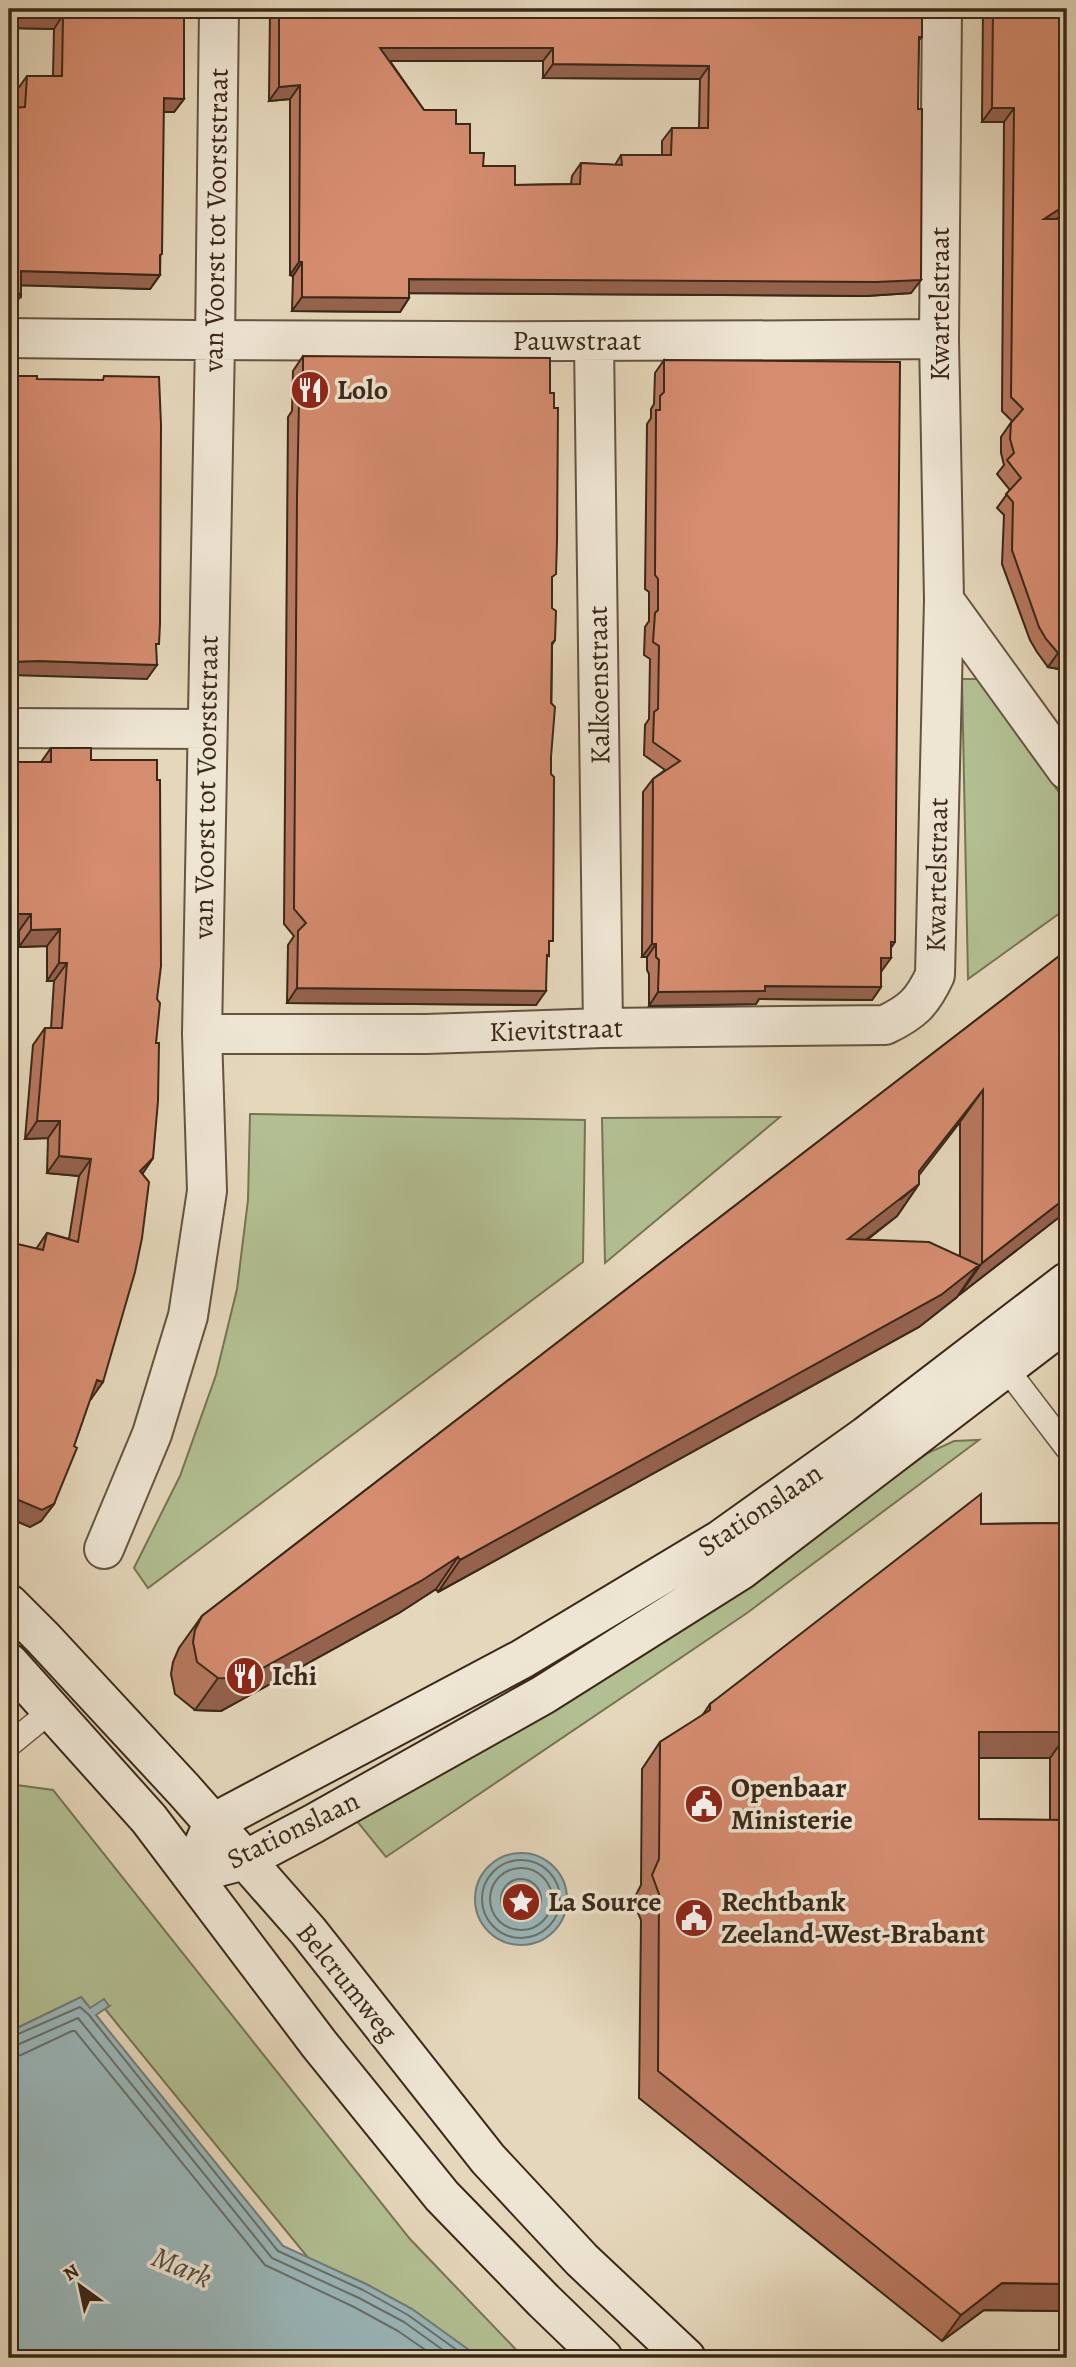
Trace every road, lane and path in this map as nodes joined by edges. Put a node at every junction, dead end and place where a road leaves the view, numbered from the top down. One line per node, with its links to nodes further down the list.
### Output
1 (219, 9): 5 (street, van Voorst tot Voorststraat)
2 (942, 9): 4 (street, Kwartelstraat)
3 (9, 338): 5 (street, Pauwstraat)
4 (939, 339): 6 (street, Pauwstraat); 7 (street, Kwartelstraat)
5 (215, 341): 6 (street, Pauwstraat); 9 (street, van Voorst tot Voorststraat)
6 (594, 342): 12 (street, Kalkoenstraat)
7 (944, 600): 10 (street); 11 (street, Kwartelstraat)
8 (9, 728): 9 (street)
9 (207, 729): 13 (street, van Voorst tot Voorststraat)
10 (1067, 770)
11 (908, 1014): 12 (street, Kievitstraat)
12 (603, 1028): 13 (street, Kievitstraat)
13 (202, 1034): 18 (street, van Voorst tot Voorststraat)
14 (1067, 1282): 16 (street, Stationslaan)
15 (1067, 1321): 16 (street, Stationslaan)
16 (996, 1356): 17 (lane); 23 (street, Stationslaan); 24 (street, Stationslaan)
17 (1067, 1448)
18 (104, 1549)
19 (9, 1604): 23 (street, Belcrumweg)
20 (9, 1663): 21 (street, Belcrumweg)
21 (52, 1710): 22 (lane); 25 (street, Belcrumweg)
22 (9, 1745)
23 (213, 1823): 24 (street, Belcrumweg); 25 (street, Stationslaan)
24 (245, 1860): 25 (street, Stationslaan); 27 (street, Belcrumweg)
25 (191, 1874): 26 (street, Belcrumweg)
26 (604, 2358)
27 (686, 2358)

